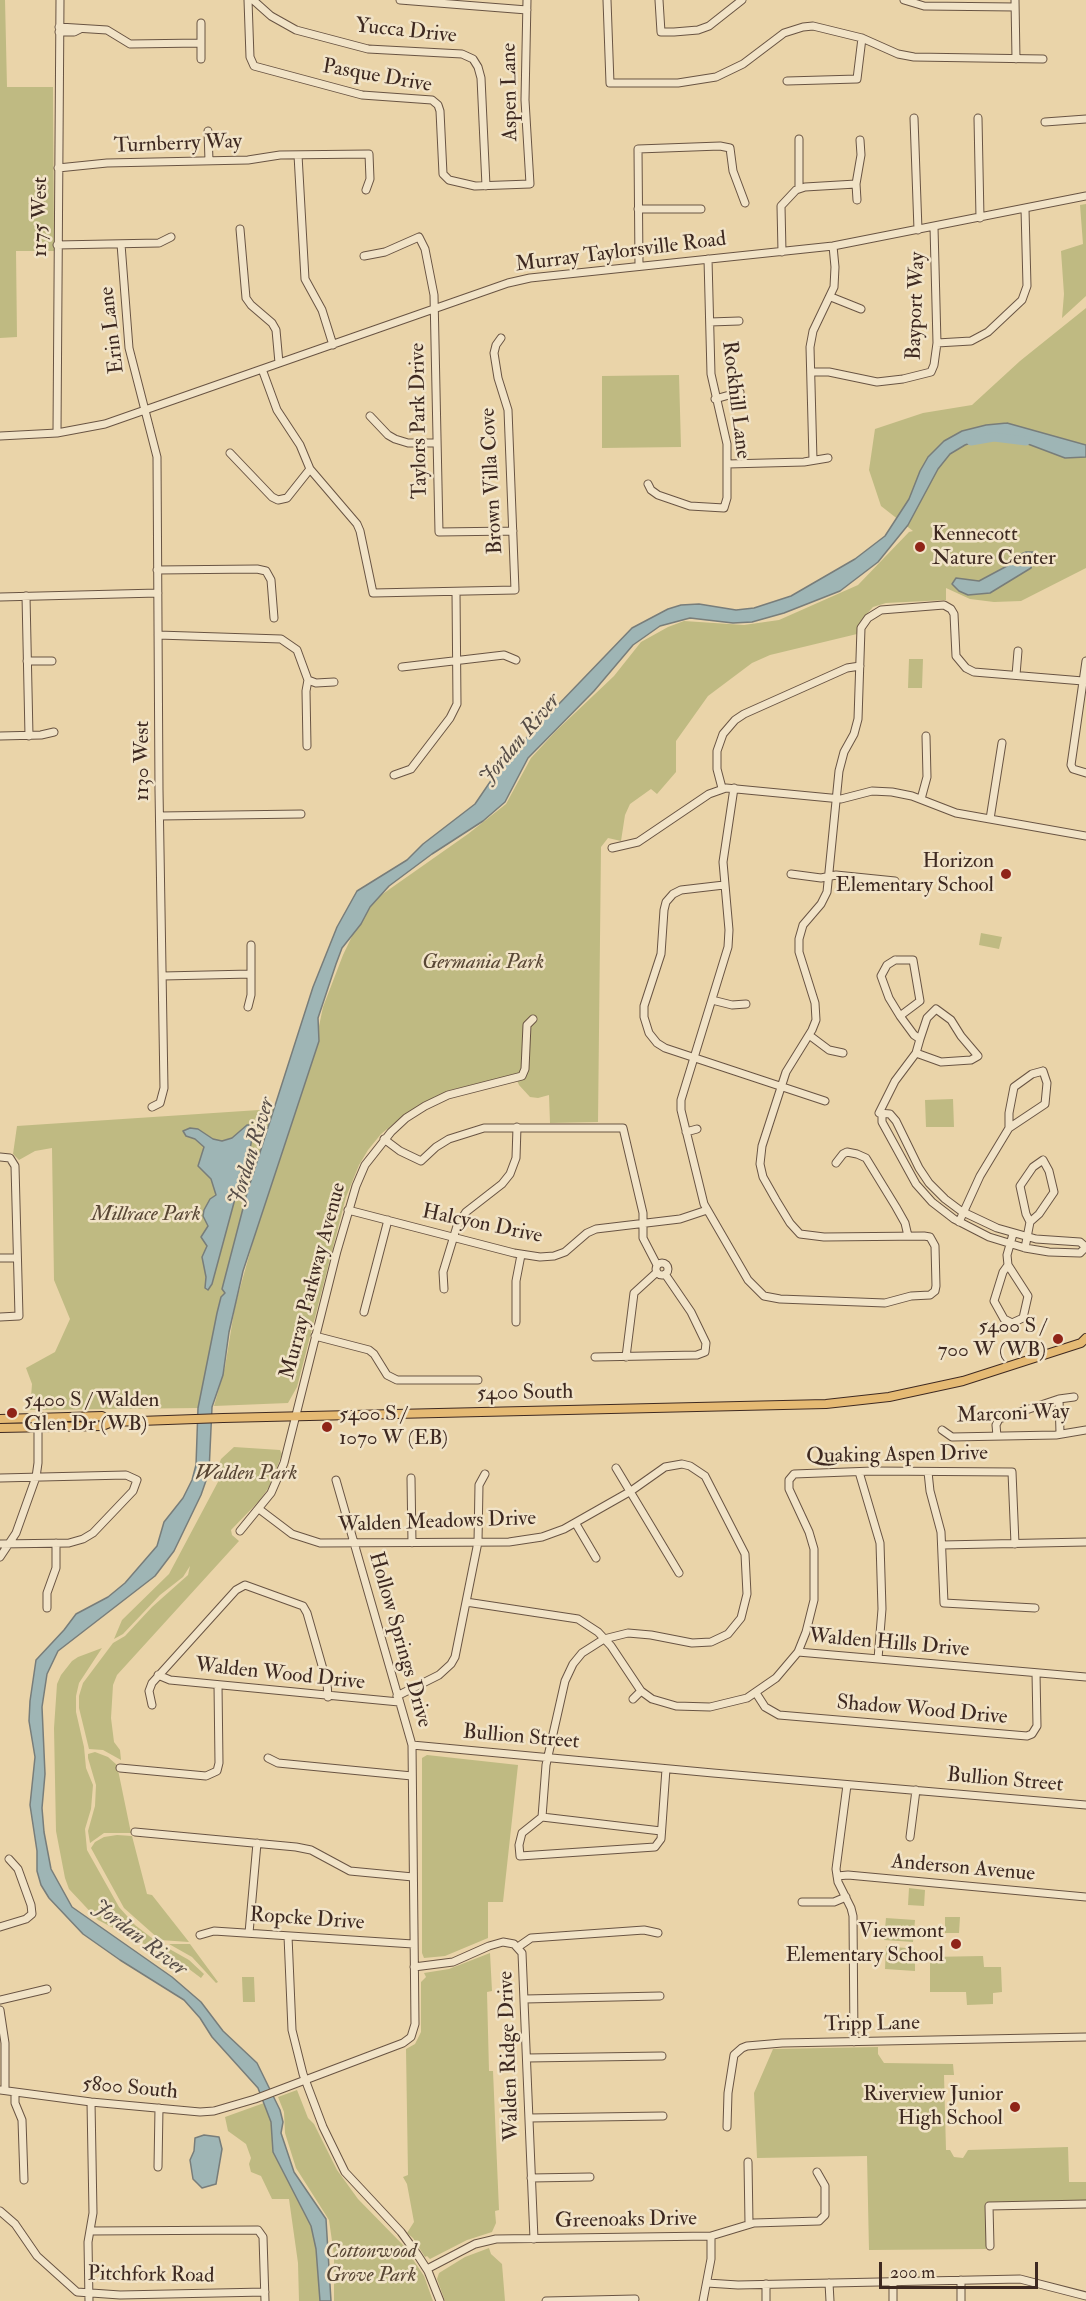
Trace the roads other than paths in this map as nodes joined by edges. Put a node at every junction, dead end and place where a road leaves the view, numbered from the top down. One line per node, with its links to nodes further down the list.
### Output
1 (60, 0): 12 (street, 1175 West)
2 (251, 0): 31 (street, Yucca Drive); 31 (street, Pasque Drive)
3 (400, 0): 10 (street)
4 (527, 0): 10 (street, Aspen Lane)
5 (607, 0): 13 (street)
6 (659, 0): 7 (street)
7 (742, 0)
8 (904, 0): 9 (street)
9 (1015, 3): 16 (street)
10 (527, 10): 29 (street, Aspen Lane)
11 (201, 23): 14 (street)
12 (59, 30): 14 (street); 28 (street, 1175 West)
13 (862, 38): 16 (street); 18 (street)
14 (201, 43): 15 (street)
15 (201, 59)
16 (1016, 59): 17 (street)
17 (1043, 59)
18 (787, 81)
19 (914, 118): 43 (street)
20 (978, 118): 40 (street)
21 (1086, 119): 22 (street)
22 (1045, 122)
23 (208, 131): 27 (street)
24 (799, 140): 32 (street)
25 (860, 140): 30 (street)
26 (298, 155): 27 (street, Turnberry Way); 33 (street, Turnberry Way); 59 (street)
27 (209, 161): 28 (street, Turnberry Way)
28 (58, 168): 46 (street, 1175 West)
29 (530, 184): 31 (street, Pasque Drive)
30 (856, 184): 32 (street); 35 (street)
31 (486, 186)
32 (800, 187): 48 (street)
33 (366, 190)
34 (1086, 196): 39 (street, Murray Taylorsville Road)
35 (857, 200)
36 (745, 203): 37 (street)
37 (638, 209): 38 (street); 51 (street)
38 (701, 209)
39 (1025, 209): 40 (street, Murray Taylorsville Road); 58 (street)
40 (980, 218): 41 (street, Murray Taylorsville Road)
41 (934, 227): 43 (street, Murray Taylorsville Road); 58 (street, Bayport Way)
42 (240, 230): 60 (street)
43 (918, 230): 47 (street, Murray Taylorsville Road)
44 (171, 237): 45 (street)
45 (121, 244): 46 (street); 65 (street, Erin Lane)
46 (57, 245): 67 (street, 1175 West)
47 (833, 246): 48 (street, Murray Taylorsville Road); 52 (street)
48 (782, 252): 50 (street, Murray Taylorsville Road)
49 (364, 256): 53 (street, Taylors Park Drive)
50 (708, 260): 51 (street, Murray Taylorsville Road); 56 (street, Rockhill Lane)
51 (639, 266): 53 (street, Murray Taylorsville Road)
52 (831, 297): 54 (street); 62 (street)
53 (434, 309): 59 (street, Murray Taylorsville Road); 69 (street, Taylors Park Drive)
54 (861, 309)
55 (739, 321): 56 (street)
56 (710, 322): 64 (street, Rockhill Lane)
57 (501, 338): 76 (street, Brown Villa Cove)
58 (937, 343): 62 (street, Bayport Way)
59 (333, 345): 60 (street, Murray Taylorsville Road)
60 (279, 363): 61 (street, Murray Taylorsville Road)
61 (262, 369): 65 (street, Murray Taylorsville Road); 74 (street)
62 (811, 372): 72 (street)
63 (740, 392): 64 (street)
64 (715, 399): 73 (street, Rockhill Lane)
65 (144, 411): 67 (street, Murray Taylorsville Road); 77 (street, 1130 West)
66 (369, 416): 69 (street)
67 (57, 433): 68 (street, Murray Taylorsville Road)
68 (0, 436)
69 (436, 443): 76 (street, Taylors Park Drive)
70 (230, 453): 74 (street)
71 (828, 458): 72 (street)
72 (813, 460): 73 (street)
73 (728, 464): 75 (street, Rockhill Lane)
74 (310, 469): 78 (street)
75 (648, 484)
76 (513, 531): 78 (street, Brown Villa Cove)
77 (158, 570): 79 (street, 1130 West); 82 (street)
78 (456, 592): 85 (street)
79 (158, 594): 80 (street); 83 (street, 1130 West)
80 (26, 596): 81 (street); 87 (street)
81 (0, 597)
82 (274, 618)
83 (158, 634): 93 (street); 111 (street, 1130 West)
84 (1018, 651): 92 (street)
85 (458, 660): 86 (street); 91 (street); 103 (street)
86 (516, 660)
87 (27, 661): 88 (street); 98 (street)
88 (52, 661)
89 (1086, 661): 94 (street)
90 (860, 666): 92 (street); 105 (street); 108 (street)
91 (402, 667)
92 (1016, 675): 94 (street)
93 (308, 680): 95 (street); 101 (street)
94 (1083, 681): 102 (street)
95 (334, 682)
96 (54, 732): 98 (street)
97 (0, 736): 98 (street)
98 (29, 736)
99 (926, 736): 109 (street)
100 (1002, 742): 112 (street)
101 (307, 746)
102 (1086, 773)
103 (394, 776)
104 (780, 784): 107 (street)
105 (722, 788): 106 (street); 114 (street)
106 (734, 788): 107 (street); 118 (street)
107 (779, 793): 108 (street)
108 (836, 798): 109 (street); 116 (street)
109 (921, 799): 112 (street)
110 (301, 814): 111 (street)
111 (160, 816): 121 (street, 1130 West)
112 (990, 819): 113 (street)
113 (1086, 836)
114 (612, 848)
115 (791, 874): 116 (street)
116 (828, 877): 117 (street); 127 (street)
117 (895, 881)
118 (724, 885): 122 (street); 131 (street)
119 (251, 945): 120 (street)
120 (251, 974): 121 (street); 124 (street)
121 (163, 976): 134 (street, 1130 West)
122 (712, 999): 123 (street); 131 (street)
123 (746, 1004)
124 (248, 1007)
125 (900, 1016): 125 (street); 128 (street)
126 (533, 1019): 140 (street, Murray Parkway Avenue)
127 (809, 1035): 129 (street); 132 (street)
128 (920, 1039): 130 (street); 130 (street)
129 (843, 1053)
130 (916, 1053): 135 (street)
131 (694, 1058): 132 (street); 139 (street)
132 (780, 1087): 133 (street); 151 (street)
133 (825, 1101)
134 (152, 1107)
135 (880, 1114): 145 (street); 147 (street)
136 (517, 1127): 140 (street); 149 (street); 152 (street)
137 (1010, 1128): 137 (street); 145 (street)
138 (697, 1129): 139 (street)
139 (686, 1132): 144 (street)
140 (384, 1139): 143 (street, Murray Parkway Avenue)
141 (0, 1157): 158 (street)
142 (836, 1163): 151 (street)
143 (348, 1210): 146 (street, Halcyon Drive); 167 (street, Murray Parkway Avenue)
144 (707, 1210): 149 (street, Halcyon Drive); 151 (street)
145 (964, 1212): 147 (street); 150 (street)
146 (388, 1220): 152 (street, Halcyon Drive); 164 (street)
147 (958, 1222): 154 (street)
148 (1030, 1222): 148 (street); 153 (street)
149 (644, 1225): 157 (street, Halcyon Drive); 161 (street)
150 (1013, 1234): 153 (street); 154 (street)
151 (908, 1236)
152 (453, 1237): 157 (street, Halcyon Drive); 163 (street)
153 (1027, 1238): 155 (street); 156 (street)
154 (1010, 1245): 156 (street); 160 (street)
155 (1086, 1247): 156 (street)
156 (1025, 1248)
157 (521, 1255): 166 (street)
158 (17, 1257): 159 (street); 165 (street)
159 (0, 1258)
160 (1008, 1265): 160 (street)
161 (657, 1268): 162 (street); 162 (street); 170 (street)
162 (665, 1274): 170 (street)
163 (444, 1289)
164 (364, 1312)
165 (0, 1317)
166 (516, 1322)
167 (315, 1336): 171 (street); 174 (street, Murray Parkway Avenue)
168 (1084, 1342): 174 (main road, 5400 South)
169 (595, 1357): 170 (street)
170 (626, 1357)
171 (478, 1380)
172 (1074, 1397): 173 (street)
173 (1059, 1398): 181 (street); 182 (street)
174 (295, 1417): 176 (main road, 5400 South); 192 (street, Murray Parkway Avenue)
175 (0, 1419): 176 (main road, 5400 South)
176 (112, 1422): 178 (main road, 5400 South)
177 (0, 1428): 178 (main road, 5400 South)
178 (38, 1428): 187 (street)
179 (942, 1430): 182 (street, Marconi Way)
180 (1086, 1430): 181 (street, Marconi Way)
181 (1060, 1433): 182 (street, Marconi Way)
182 (997, 1436)
183 (616, 1468): 191 (street)
184 (860, 1472): 185 (street, Quaking Aspen Drive); 211 (street, Quaking Aspen Drive); 212 (street)
185 (928, 1472): 202 (street, Quaking Aspen Drive); 203 (street)
186 (485, 1474): 195 (street)
187 (36, 1477): 188 (street); 197 (street); 200 (street)
188 (0, 1478)
189 (411, 1478): 198 (street)
190 (336, 1480): 201 (street, Hollow Springs Drive)
191 (631, 1491): 193 (street, Walden Meadows Drive); 206 (street); 210 (street, Walden Meadows Drive)
192 (259, 1509): 194 (street, Murray Parkway Avenue); 201 (street, Walden Meadows Drive)
193 (576, 1524): 195 (street, Walden Meadows Drive); 205 (street)
194 (240, 1531)
195 (478, 1542): 198 (street, Walden Meadows Drive); 207 (street)
196 (1086, 1542): 202 (street)
197 (56, 1543): 200 (street); 208 (street)
198 (412, 1543): 201 (street, Walden Meadows Drive)
199 (0, 1544): 200 (street)
200 (9, 1544): 204 (street)
201 (353, 1544): 220 (street, Hollow Springs Drive)
202 (1015, 1544): 203 (street)
203 (942, 1545): 209 (street)
204 (0, 1557)
205 (596, 1558)
206 (679, 1573)
207 (466, 1602): 210 (street, Walden Hills Drive); 220 (street)
208 (47, 1608)
209 (1035, 1608)
210 (604, 1639): 217 (street, Walden Hills Drive); 225 (street, Walden Meadows Drive)
211 (798, 1652): 212 (street, Walden Hills Drive); 218 (street, Walden Hills Drive)
212 (878, 1659): 213 (street, Walden Hills Drive)
213 (1036, 1673): 215 (street, Walden Hills Drive); 218 (street, Shadow Wood Drive)
214 (158, 1675): 216 (street, Walden Wood Drive); 219 (street); 222 (street)
215 (1086, 1677)
216 (218, 1685): 219 (street, Walden Wood Drive); 226 (street)
217 (641, 1690): 218 (street, Walden Hills Drive); 221 (street)
218 (756, 1693)
219 (328, 1697): 220 (street, Walden Wood Drive)
220 (398, 1699): 223 (street, Hollow Springs Drive)
221 (633, 1699)
222 (152, 1705)
223 (412, 1745): 225 (street, Bullion Street); 228 (street)
224 (268, 1758): 228 (street)
225 (548, 1758): 227 (street, Bullion Street); 232 (street, Walden Meadows Drive)
226 (120, 1768)
227 (666, 1769): 229 (street, Bullion Street); 233 (street)
228 (412, 1776): 239 (street)
229 (847, 1785): 230 (street, Bullion Street); 238 (street)
230 (916, 1790): 231 (street, Bullion Street); 235 (street)
231 (1086, 1804)
232 (542, 1817): 233 (street); 233 (street)
233 (661, 1831)
234 (135, 1832): 236 (street)
235 (910, 1837)
236 (257, 1843): 239 (street); 244 (street)
237 (9, 1859): 243 (street)
238 (837, 1876): 240 (street); 241 (street, Anderson Avenue)
239 (413, 1877): 248 (street)
240 (846, 1896): 242 (street); 257 (street)
241 (1086, 1897)
242 (802, 1902)
243 (0, 1927)
244 (249, 1933): 246 (street, Ropcke Drive); 247 (street, Ropcke Drive)
245 (658, 1933): 249 (street)
246 (200, 1935)
247 (288, 1936): 248 (street, Ropcke Drive); 260 (street)
248 (413, 1944): 250 (street)
249 (518, 1947): 250 (street, Walden Ridge Drive); 253 (street, Walden Ridge Drive)
250 (414, 1967): 260 (street)
251 (47, 1989): 254 (street)
252 (660, 1996): 253 (street)
253 (525, 1999): 259 (street, Walden Ridge Drive)
254 (0, 2000)
255 (0, 2010): 261 (street)
256 (1086, 2037): 257 (street, Tripp Lane)
257 (854, 2042): 267 (street, Tripp Lane)
258 (662, 2056): 259 (street)
259 (527, 2058): 266 (street, Walden Ridge Drive)
260 (305, 2080): 264 (street, 5800 South); 281 (street)
261 (2, 2090): 262 (street, 5800 South)
262 (15, 2092): 263 (street, 5800 South); 273 (street)
263 (91, 2102): 264 (street, 5800 South); 277 (street)
264 (159, 2108): 269 (street)
265 (663, 2116): 266 (street)
266 (529, 2118): 272 (street, Walden Ridge Drive)
267 (727, 2127)
268 (748, 2162): 276 (street)
269 (158, 2167)
270 (817, 2172): 276 (street)
271 (590, 2177): 272 (street)
272 (531, 2178): 279 (street, Walden Ridge Drive)
273 (24, 2180)
274 (1086, 2204): 280 (street)
275 (0, 2211): 287 (street, Pitchfork Road)
276 (749, 2223): 278 (street)
277 (90, 2231): 287 (street); 288 (street)
278 (711, 2236): 279 (street, Greenoaks Drive); 284 (street, Greenoaks Drive)
279 (534, 2239): 281 (street, Greenoaks Drive)
280 (990, 2246)
281 (426, 2269): 293 (street)
282 (961, 2280): 283 (street); 289 (street); 299 (street)
283 (894, 2282): 285 (street); 298 (street)
284 (707, 2283): 286 (street); 295 (street, Greenoaks Drive)
285 (830, 2283): 286 (street); 297 (street)
286 (766, 2284): 296 (street)
287 (89, 2292): 288 (street, Pitchfork Road); 291 (street)
288 (265, 2292): 292 (street)
289 (1086, 2296)
290 (635, 2299): 294 (street)
291 (89, 2301)
292 (265, 2301)
293 (440, 2301)
294 (546, 2301)
295 (703, 2301)
296 (766, 2301)
297 (830, 2301)
298 (893, 2301)
299 (961, 2301)

